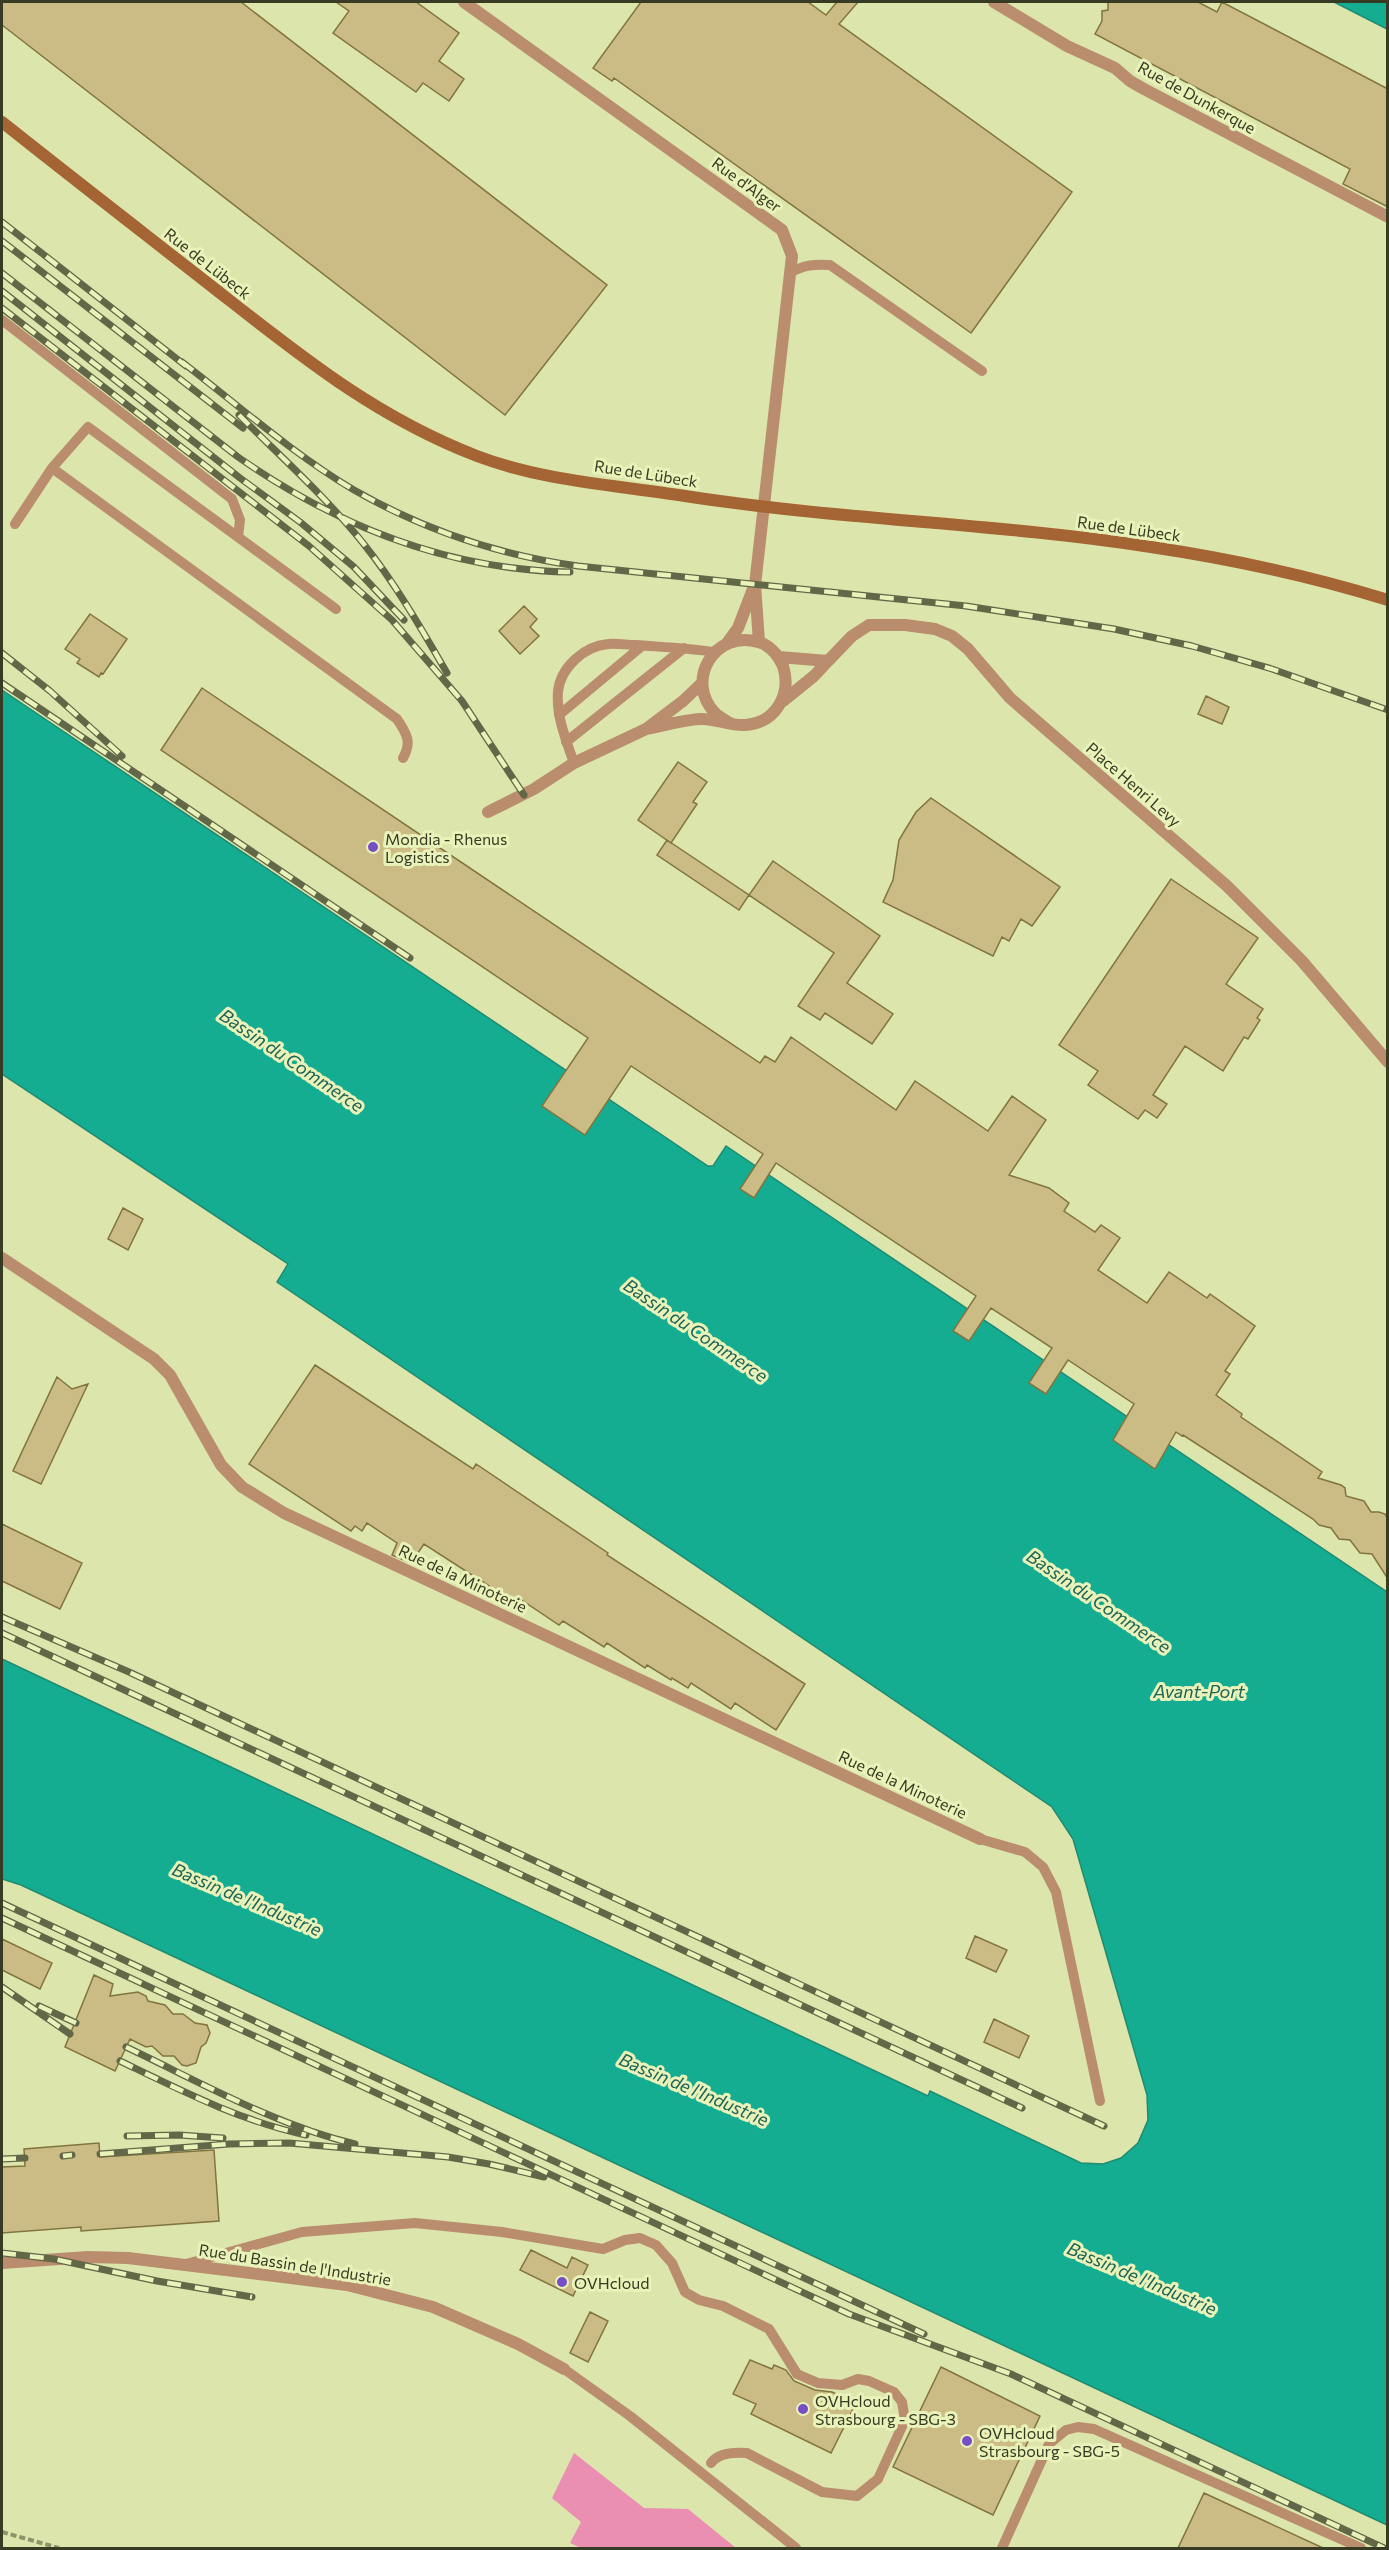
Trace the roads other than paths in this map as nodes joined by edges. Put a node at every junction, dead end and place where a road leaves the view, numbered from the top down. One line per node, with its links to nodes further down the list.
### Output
1 (464, 2): 5 (street, Rue d'Alger)
2 (994, 2): 4 (street, Rue de Dunkerque)
3 (2, 122): 9 (main road, Rue de Lübeck)
4 (1388, 217)
5 (790, 273): 7 (lane); 9 (street, Rue d'Alger)
6 (2, 320): 11 (lane)
7 (982, 371)
8 (52, 468): 10 (lane); 11 (lane); 28 (lane)
9 (762, 508): 12 (street, Rue d'Alger); 13 (main road, Rue de Lübeck)
10 (15, 524)
11 (238, 537): 14 (lane)
12 (755, 585): 15 (street); 16 (street)
13 (1388, 600)
14 (336, 609)
15 (759, 642): 16 (street); 20 (street)
16 (727, 643): 19 (street)
17 (642, 646): 18 (lane); 24 (lane); 24 (lane)
18 (684, 648): 19 (lane); 27 (lane)
19 (714, 652): 22 (street)
20 (779, 657): 21 (street); 23 (street)
21 (828, 661): 23 (street, Place Henri Levy); 31 (street, Place Henri Levy)
22 (702, 683): 25 (street); 26 (street)
23 (783, 701): 25 (street)
24 (560, 715): 27 (lane)
25 (730, 723): 26 (street)
26 (646, 729): 29 (street)
27 (566, 742): 29 (lane)
28 (403, 758)
29 (574, 763): 30 (street)
30 (488, 812)
31 (1388, 1062)
32 (2, 1258): 33 (street, Rue de la Minoterie)
33 (980, 1839): 34 (lane)
34 (1100, 2101)
35 (2, 2263): 36 (street, Rue du Bassin de l'Industrie)
36 (185, 2264): 37 (street, Rue du Bassin de l'Industrie); 38 (lane)
37 (564, 2369): 39 (lane, Rue du Bassin de l'Industrie)
38 (711, 2463)
39 (796, 2548)
40 (1002, 2548): 41 (lane)
41 (1360, 2548)

